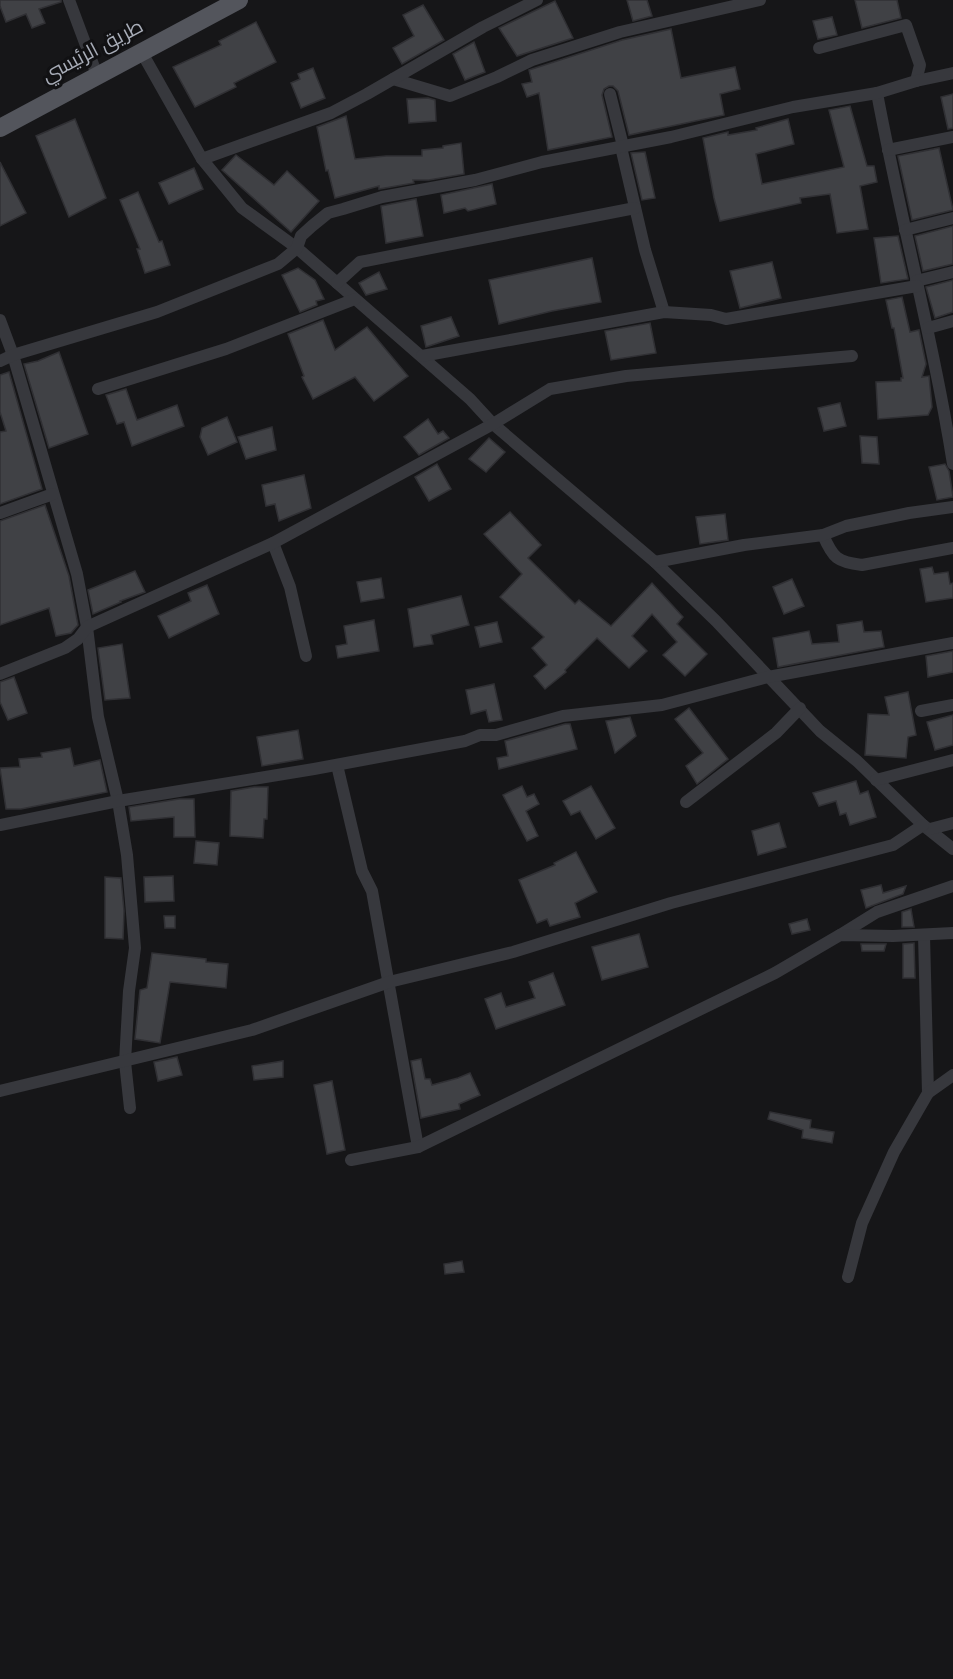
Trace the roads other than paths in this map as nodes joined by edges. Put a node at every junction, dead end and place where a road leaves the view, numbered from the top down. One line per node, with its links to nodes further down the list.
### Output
1 (69, 0): 8 (street)
2 (239, 0): 6 (main road, طريق الرئيسي)
3 (537, 0): 9 (street)
4 (760, 0): 9 (street)
5 (819, 48): 10 (street)
6 (141, 51): 8 (main road, طريق الرئيسي); 17 (street)
7 (953, 73): 10 (street)
8 (97, 75): 13 (main road, طريق الرئيسي)
9 (393, 79): 17 (street)
10 (916, 81): 11 (street)
11 (878, 93): 15 (street); 16 (street)
12 (610, 94): 15 (street)
13 (0, 128)
14 (953, 137): 16 (street)
15 (622, 147): 18 (street); 21 (street)
16 (888, 150): 20 (street)
17 (202, 159): 21 (street)
18 (635, 208): 23 (street); 26 (street)
19 (953, 218): 20 (street)
20 (905, 230): 24 (street)
21 (297, 248): 23 (street); 30 (street)
22 (953, 272): 24 (street)
23 (337, 283): 25 (street)
24 (916, 284): 26 (street); 29 (street)
25 (355, 299): 31 (street); 34 (street)
26 (664, 312): 31 (street)
27 (0, 320): 30 (street)
28 (953, 321): 29 (street)
29 (928, 328): 36 (street)
30 (13, 356): 33 (street); 37 (street)
31 (422, 356): 35 (street)
32 (852, 356): 35 (street)
33 (0, 361)
34 (98, 389)
35 (493, 424): 41 (street); 43 (street)
36 (952, 457)
37 (53, 494): 39 (street); 44 (street)
38 (953, 507): 40 (street)
39 (0, 513)
40 (823, 535): 42 (street); 43 (street)
41 (273, 543): 44 (street); 46 (street)
42 (953, 548)
43 (655, 562): 48 (street)
44 (87, 627): 47 (street); 55 (street)
45 (953, 643): 48 (street)
46 (306, 656)
47 (0, 674)
48 (768, 676): 50 (street); 53 (street)
49 (953, 705): 51 (street)
50 (800, 708): 54 (street); 56 (street)
51 (921, 711)
52 (953, 760): 54 (street)
53 (337, 765): 55 (street); 65 (street)
54 (876, 780): 59 (street)
55 (118, 801): 58 (street); 66 (street)
56 (686, 802)
57 (953, 823): 59 (street)
58 (0, 825)
59 (926, 827): 60 (street); 65 (street)
60 (953, 849)
61 (953, 886): 63 (street)
62 (953, 933): 64 (street)
63 (840, 935): 64 (street); 71 (street)
64 (924, 935): 69 (street)
65 (389, 982): 66 (street); 71 (street)
66 (125, 1062): 68 (street); 70 (street)
67 (953, 1075): 69 (street)
68 (0, 1091)
69 (928, 1093): 73 (street)
70 (130, 1108)
71 (418, 1147): 72 (street)
72 (351, 1160)
73 (848, 1277)

